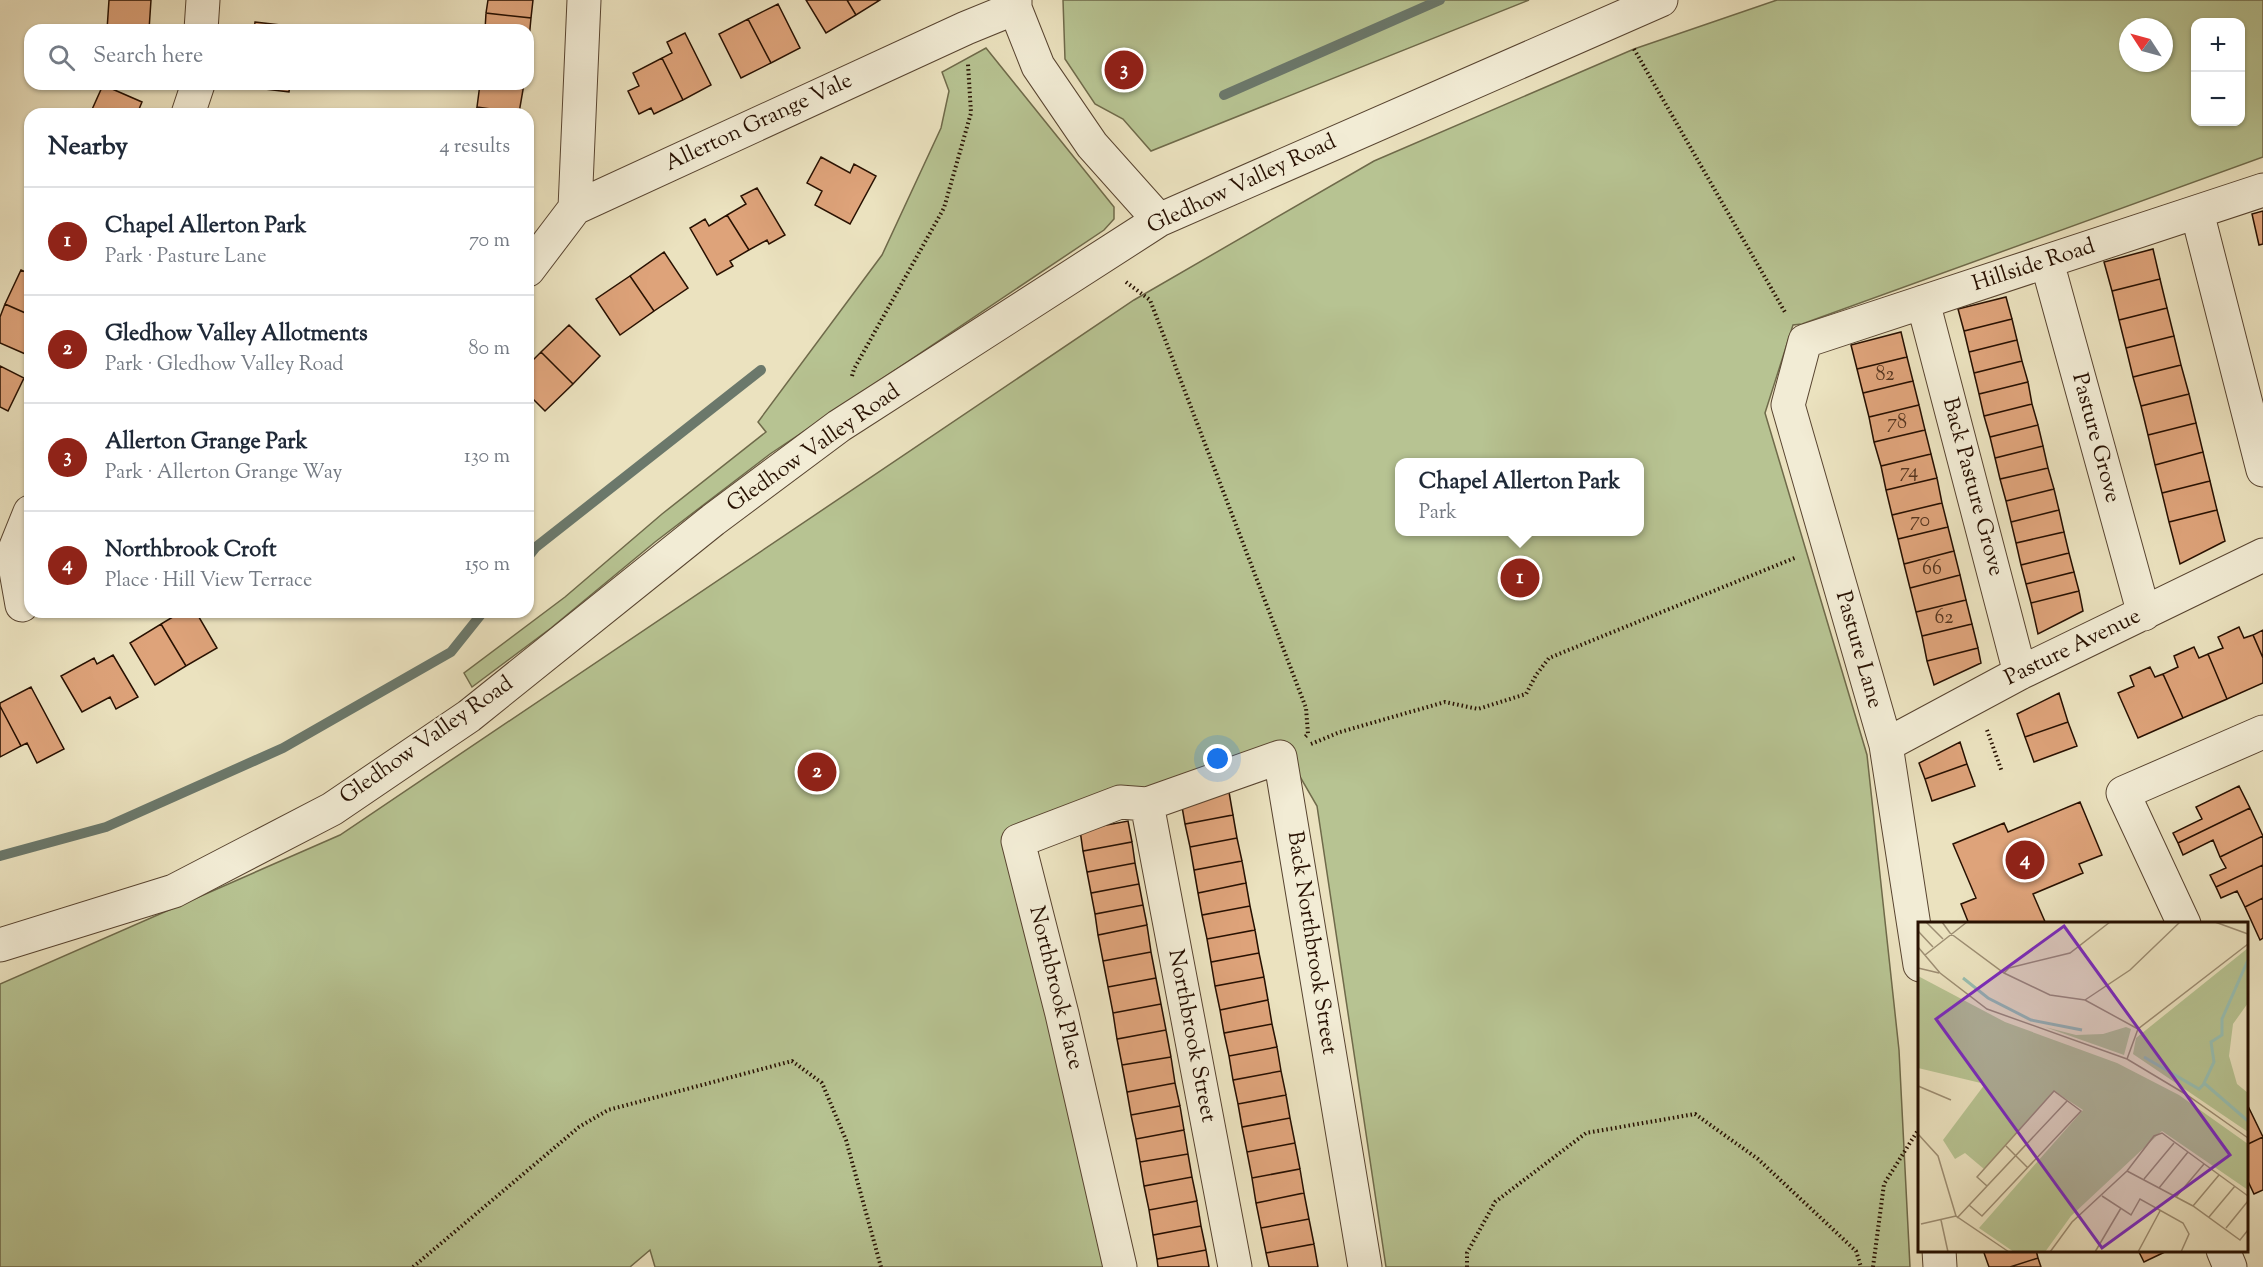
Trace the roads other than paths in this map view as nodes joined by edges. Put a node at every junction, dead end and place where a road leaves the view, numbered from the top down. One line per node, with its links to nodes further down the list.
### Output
1 (203, 0): 5 (street)
2 (584, 0): 9 (street)
3 (1661, 0): 11 (street, Gledhow Valley Road)
4 (1015, 4): 9 (street, Allerton Grange Vale); 11 (street)
5 (201, 24)
6 (196, 90): 7 (street)
7 (190, 108)
8 (2263, 190): 10 (street, Hillside Road)
9 (574, 208): 12 (street, Allerton Grange Vale)
10 (2197, 212): 13 (street, Hillside Road); 16 (street)
11 (1159, 220): 26 (street, Gledhow Valley Road)
12 (534, 262)
13 (2047, 262): 14 (street, Hillside Road); 20 (street, Pasture Grove)
14 (1923, 302): 15 (street, Hillside Road); 21 (street, Back Pasture Grove)
15 (1805, 341): 23 (street, Pasture Lane)
16 (2263, 470)
17 (24, 527): 19 (street)
18 (2263, 555): 20 (street, Pasture Avenue)
19 (17, 607)
20 (2144, 614): 21 (street, Pasture Avenue)
21 (2020, 673): 23 (street, Pasture Avenue)
22 (2263, 732): 25 (street)
23 (1886, 745): 27 (street, Pasture Lane)
24 (1147, 804): 30 (street, Northbrook Place); 31 (street, Northbrook Street); 32 (street, Back Northbrook Street)
25 (2183, 922)
26 (0, 945)
27 (1918, 951)
28 (1939, 1252): 33 (street)
29 (2223, 1252): 34 (street)
30 (1120, 1267)
31 (1235, 1267)
32 (1365, 1267)
33 (1940, 1267)
34 (2230, 1267)

